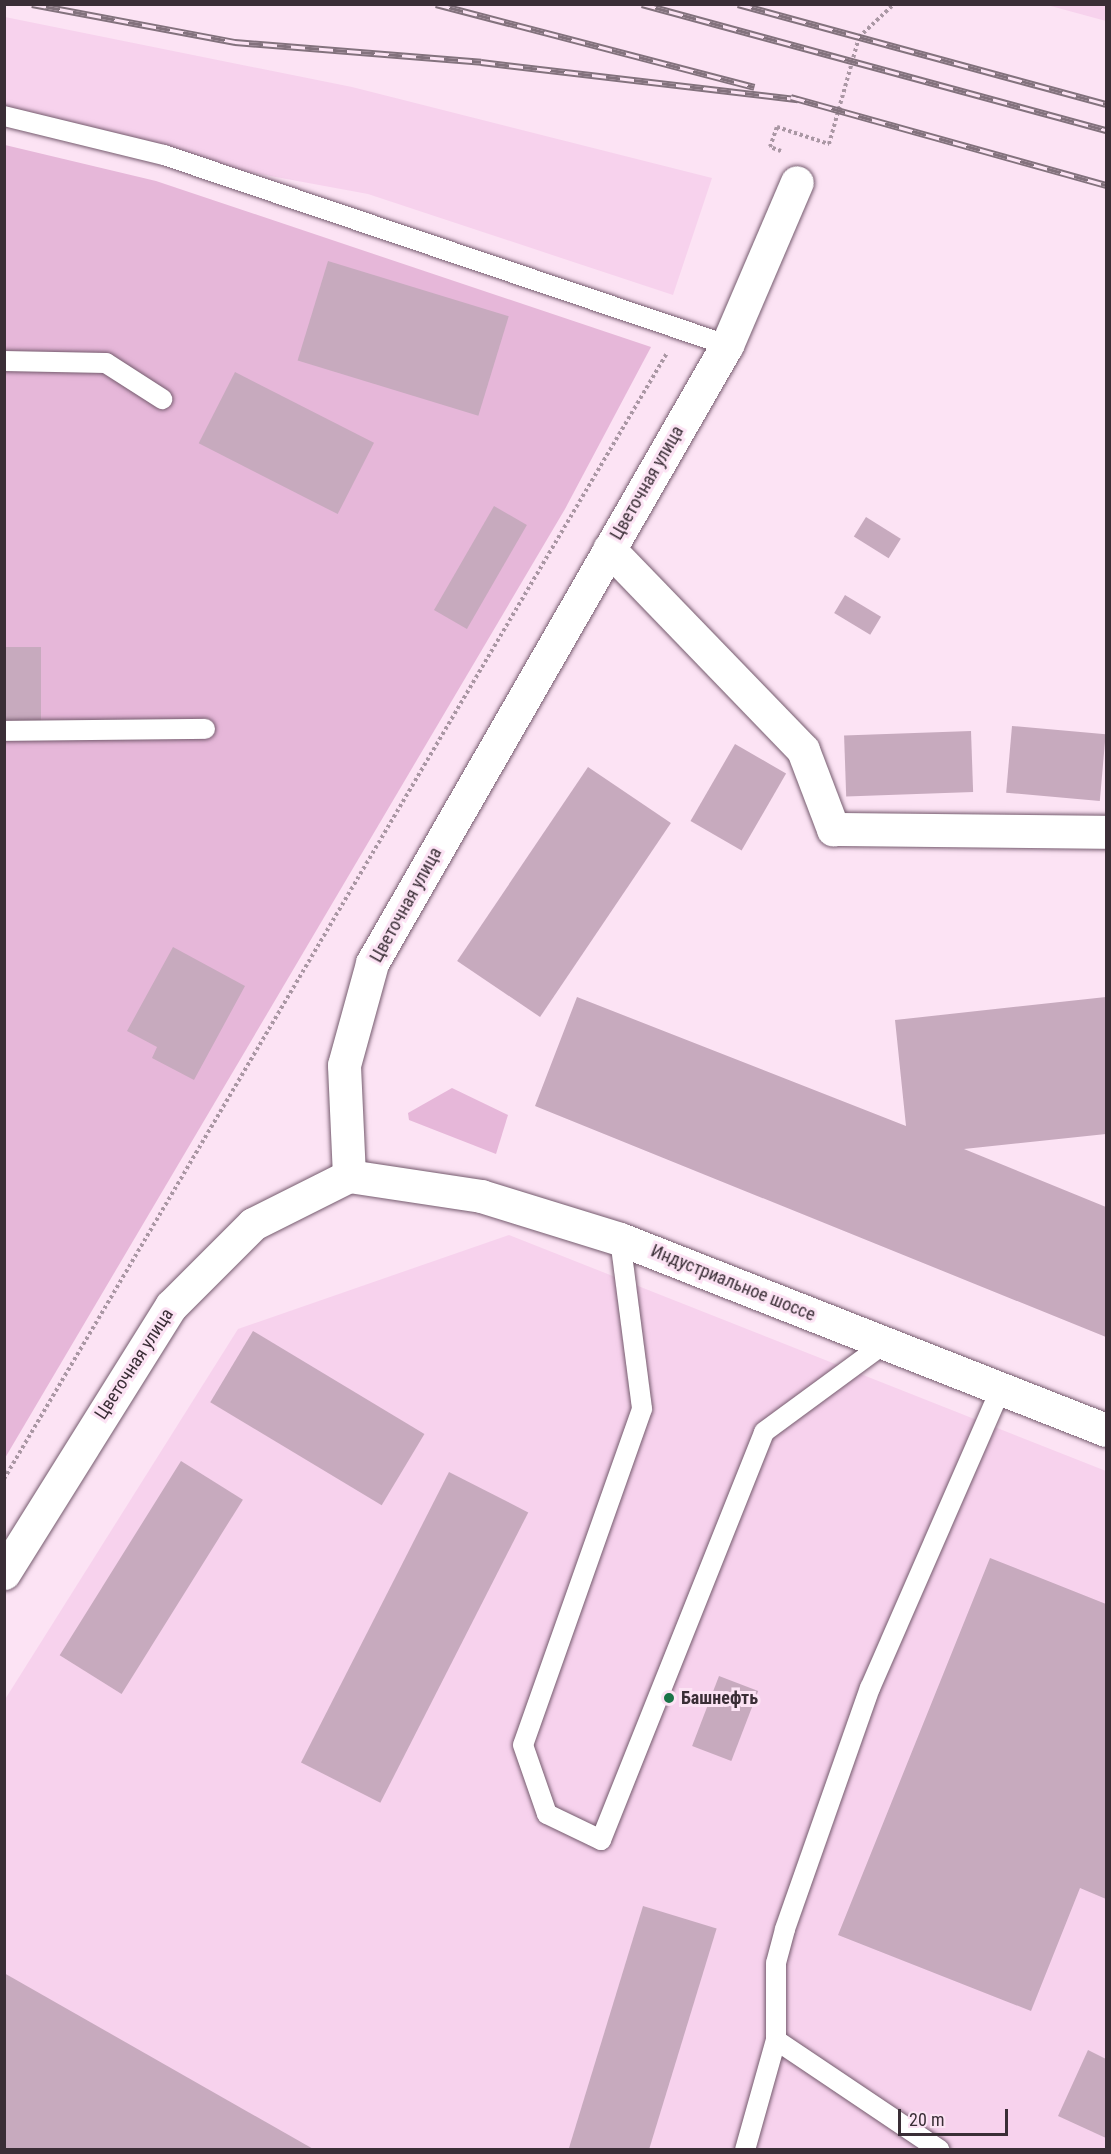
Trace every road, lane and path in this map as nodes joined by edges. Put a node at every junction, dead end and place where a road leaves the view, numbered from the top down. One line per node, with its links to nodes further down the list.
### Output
1 (894, 4): 3 (path)
2 (4, 116): 5 (lane)
3 (832, 135)
4 (797, 182): 6 (street, Цветочная улица)
5 (681, 329): 6 (lane); 18 (path)
6 (727, 345): 9 (street, Цветочная улица)
7 (4, 361): 8 (lane)
8 (162, 399)
9 (609, 549): 12 (street); 13 (street, Цветочная улица)
10 (205, 729): 11 (lane)
11 (4, 731)
12 (1107, 832)
13 (349, 1176): 14 (street, Индустриальное шоссе); 19 (street, Цветочная улица)
14 (620, 1239): 15 (street, Индустриальное шоссе); 15 (lane)
15 (885, 1343): 16 (street, Индустриальное шоссе)
16 (1001, 1388): 17 (street, Индустриальное шоссе); 20 (lane)
17 (1107, 1430)
18 (4, 1479)
19 (4, 1573)
20 (776, 2040): 21 (lane); 22 (lane)
21 (745, 2150)
22 (940, 2150)

